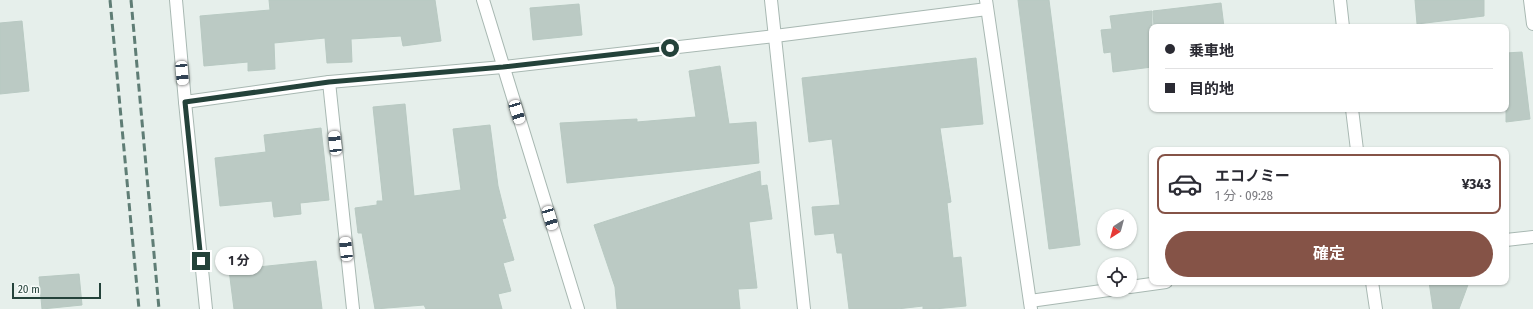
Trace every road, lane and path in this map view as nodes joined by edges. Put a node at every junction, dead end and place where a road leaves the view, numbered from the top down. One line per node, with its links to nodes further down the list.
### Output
1 (176, 0): 12 (street)
2 (483, 0): 10 (street)
3 (771, 0): 9 (street)
4 (1340, 0): 7 (street)
5 (1530, 0): 8 (street)
6 (986, 4): 9 (street); 21 (street)
7 (1343, 24)
8 (1533, 24)
9 (776, 36): 10 (street); 25 (street)
10 (503, 67): 11 (street); 24 (street)
11 (329, 82): 12 (street); 23 (street)
12 (185, 102): 22 (street)
13 (1352, 112): 14 (street)
14 (1356, 147)
15 (1533, 237): 16 (street)
16 (1509, 240)
17 (1149, 284): 19 (street)
18 (1372, 285): 26 (street)
19 (1137, 286)
20 (1097, 292): 21 (street)
21 (1030, 305)
22 (206, 309)
23 (353, 309)
24 (578, 309)
25 (804, 309)
26 (1376, 309)

